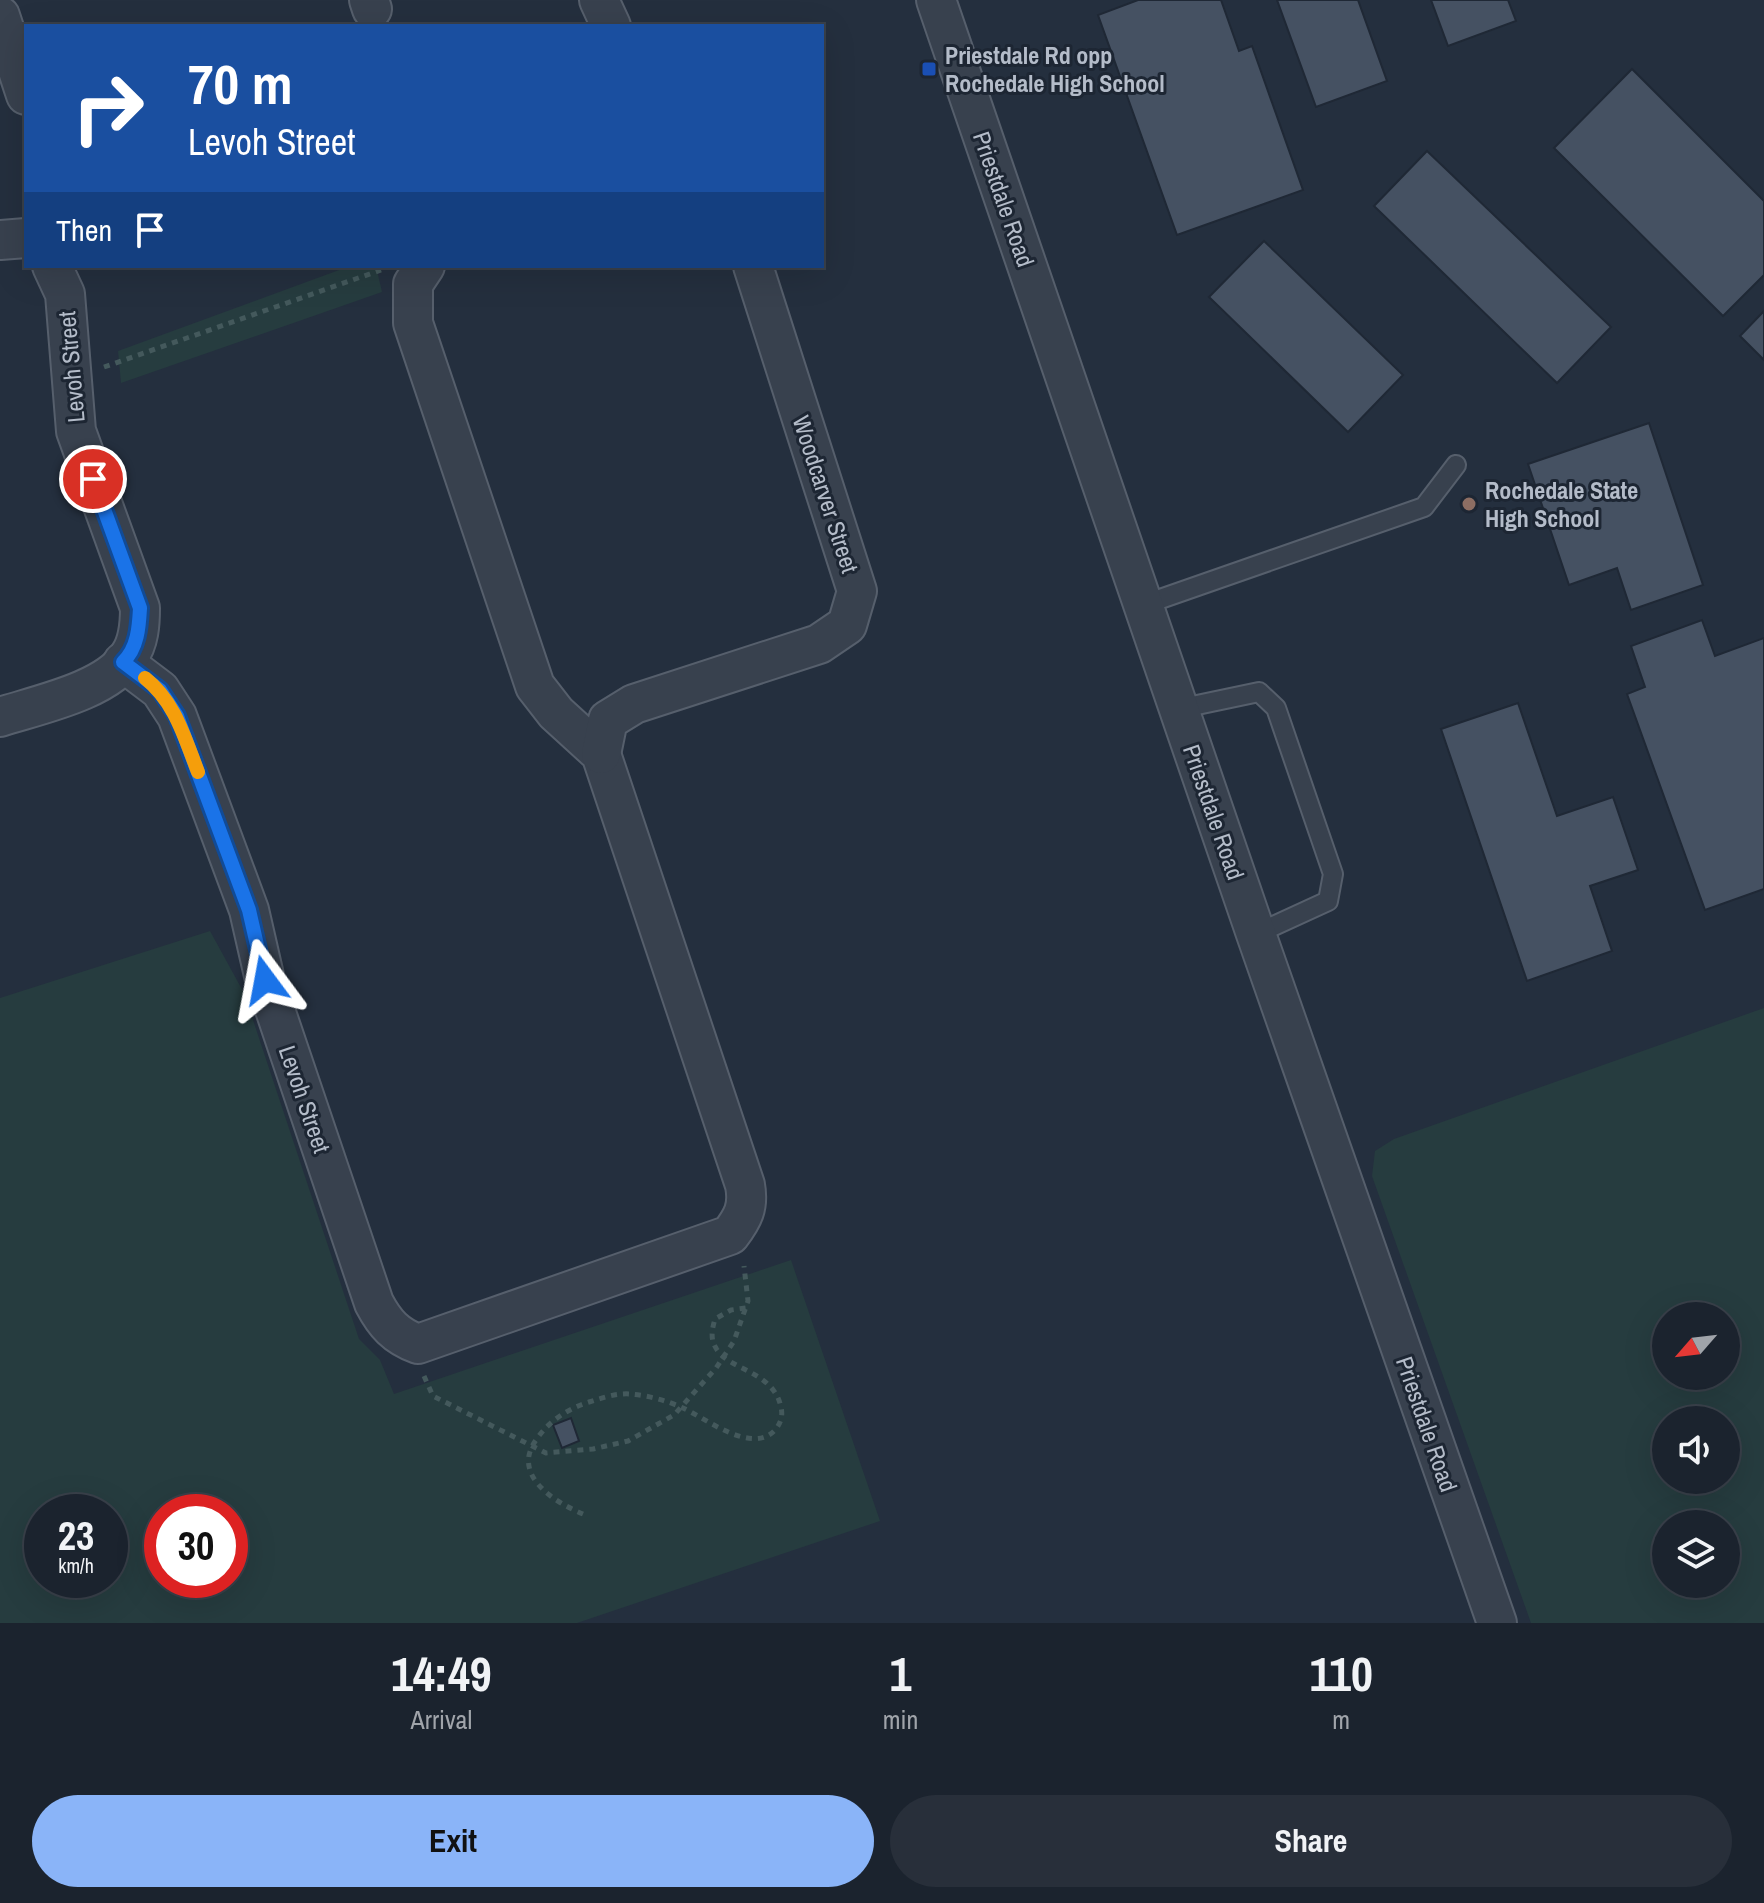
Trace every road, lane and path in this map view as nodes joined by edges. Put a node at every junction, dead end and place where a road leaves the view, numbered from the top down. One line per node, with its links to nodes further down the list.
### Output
1 (599, 0): 4 (street)
2 (936, 0): 14 (street, Priestdale Road)
3 (0, 16): 5 (street)
4 (610, 24)
5 (24, 89)
6 (24, 238): 7 (street)
7 (0, 240)
8 (53, 268): 15 (street, Levoh Street)
9 (384, 268): 12 (path)
10 (424, 268): 18 (street)
11 (754, 268): 18 (street, Woodcarver Street)
12 (103, 367)
13 (1456, 465): 14 (lane)
14 (1143, 605): 16 (street, Priestdale Road)
15 (123, 662): 17 (street); 22 (street, Levoh Street)
16 (1178, 709): 19 (street, Priestdale Road); 19 (lane)
17 (0, 717)
18 (601, 754): 20 (street)
19 (1256, 934): 27 (street, Priestdale Road)
20 (730, 1235): 21 (path); 22 (street)
21 (746, 1308): 23 (path); 23 (path)
22 (418, 1344): 25 (path)
23 (723, 1356): 24 (path); 24 (path)
24 (681, 1407): 25 (path); 25 (path)
25 (532, 1445): 26 (path)
26 (583, 1514)
27 (1497, 1623)

